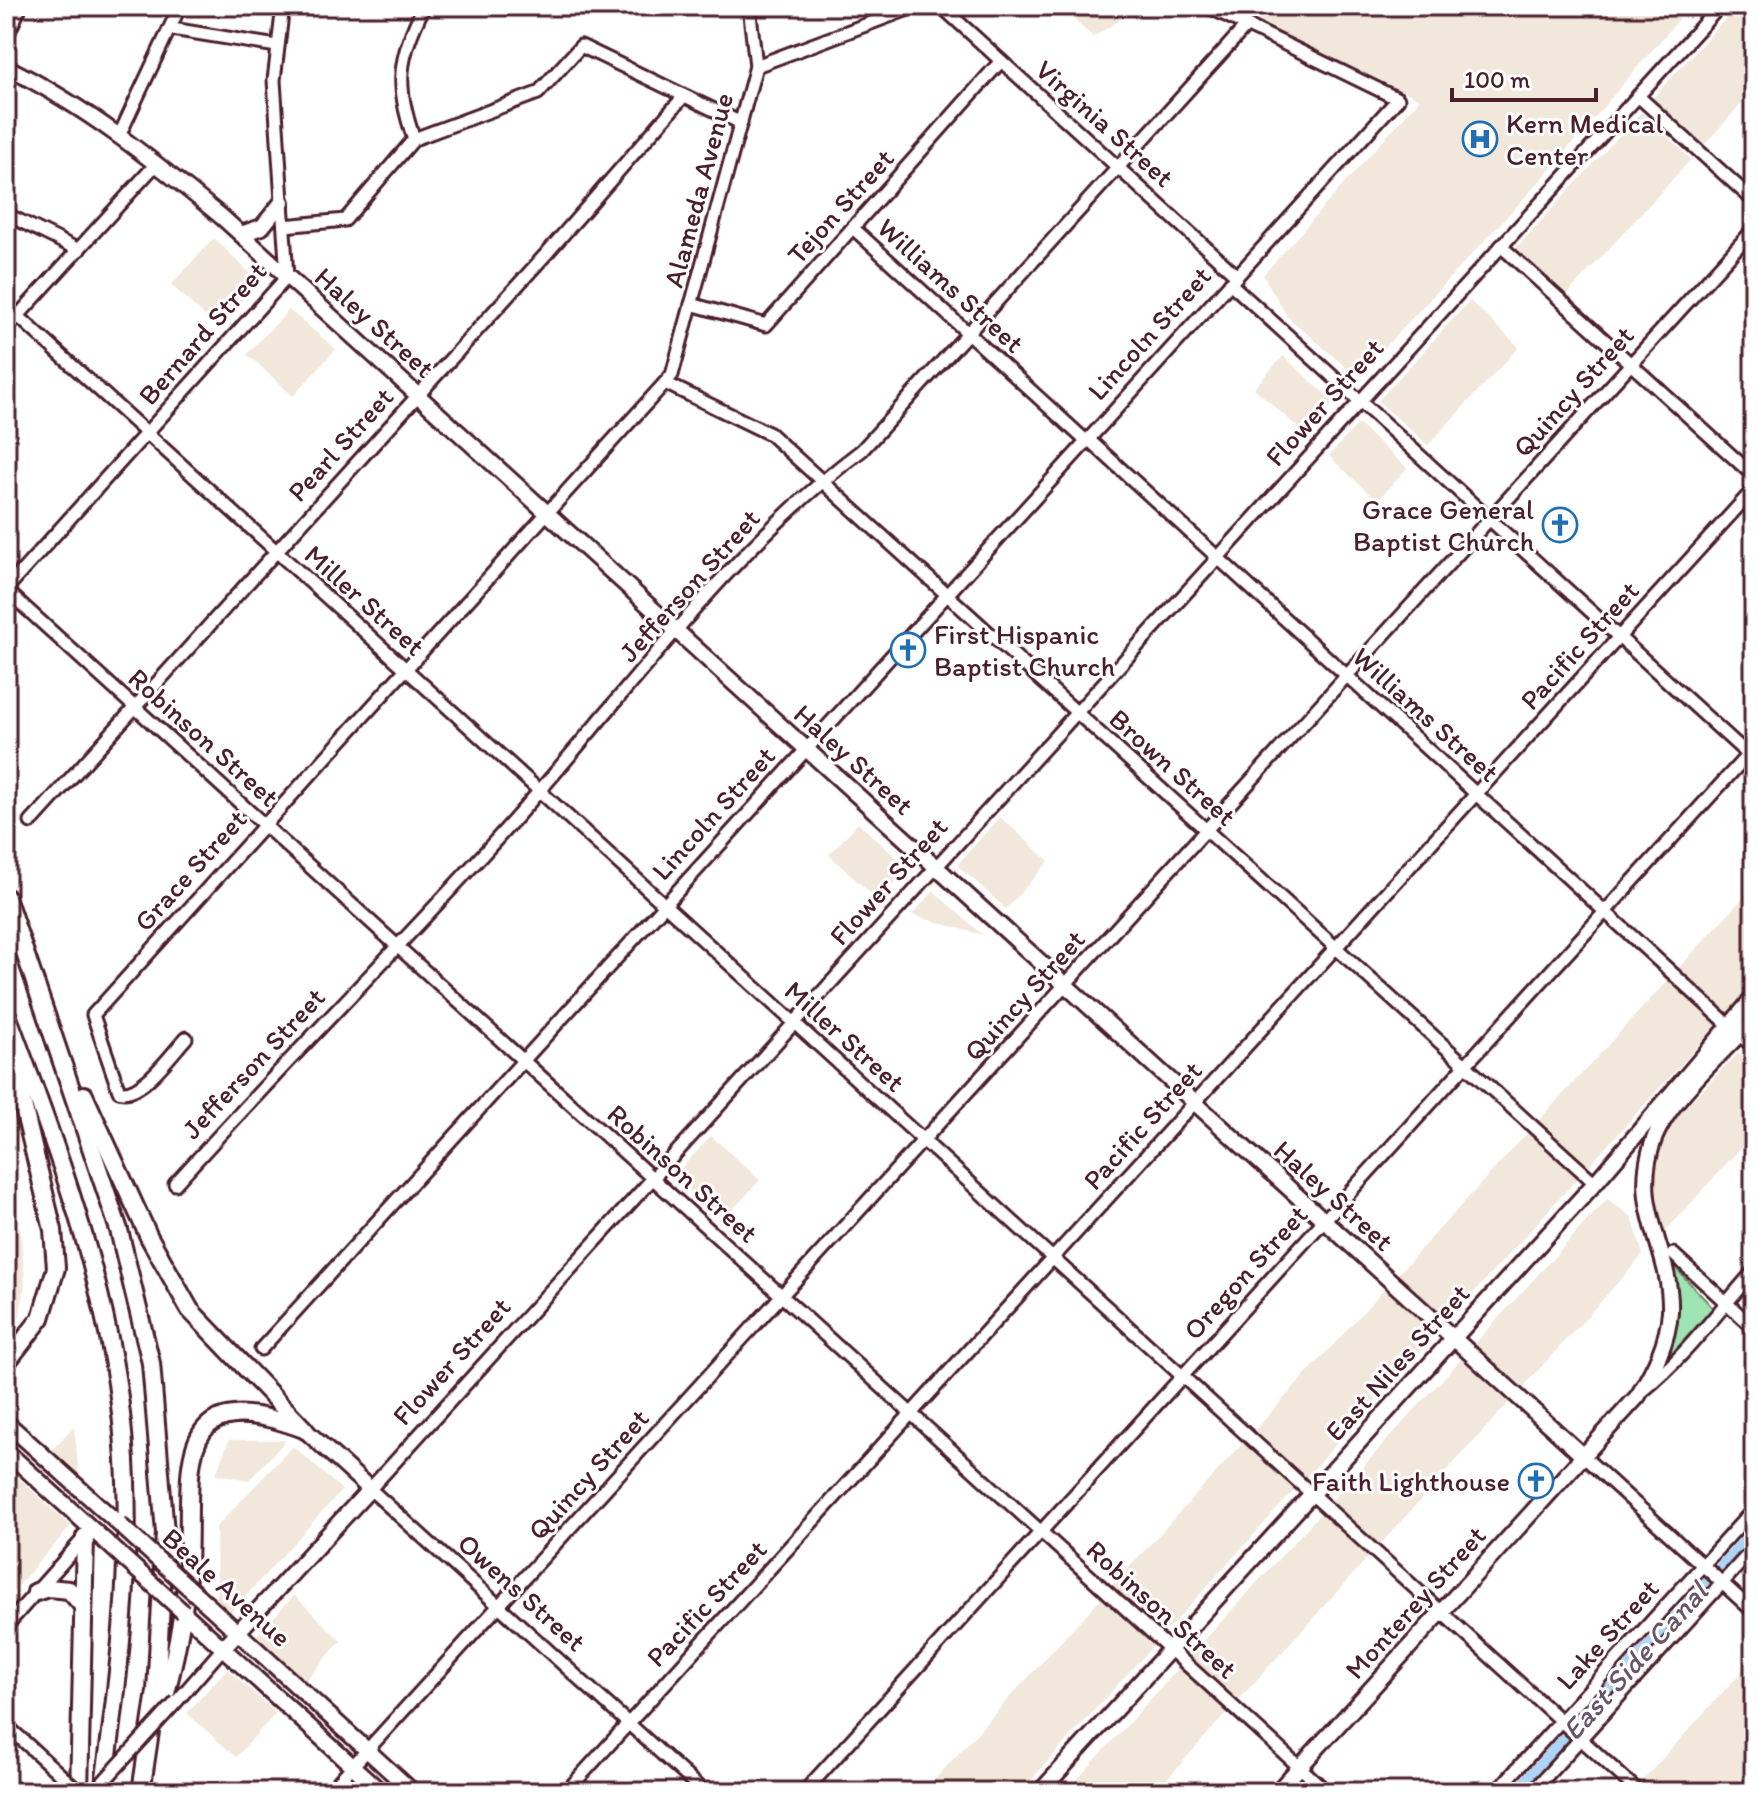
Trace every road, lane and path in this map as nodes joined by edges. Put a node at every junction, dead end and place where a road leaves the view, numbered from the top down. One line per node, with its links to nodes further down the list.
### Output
1 (15, 6): 10 (highway); 13 (highway)
2 (180, 6): 12 (street)
3 (283, 6): 14 (street, Bernard Street)
4 (424, 6): 22 (street)
5 (749, 6): 16 (street, Alameda Avenue)
6 (916, 6): 16 (street)
7 (941, 6): 15 (street, Virginia Street)
8 (1207, 6): 11 (street)
9 (1720, 6): 19 (street, Flower Street)
10 (6, 14)
11 (1247, 25): 24 (street, Jefferson Street); 35 (street, Lincoln Street)
12 (172, 29): 14 (street); 21 (street)
13 (6, 32)
14 (277, 46): 26 (street, Bernard Street)
15 (1001, 61): 24 (street, Virginia Street); 29 (street, Tejon Street)
16 (756, 66): 20 (street, Alameda Avenue)
17 (6, 67): 21 (main road, Haley Street)
18 (684, 96): 20 (street); 22 (street); 42 (street, Pearl Street)
19 (1638, 96): 25 (street); 32 (street, Flower Street)
20 (741, 123): 36 (street, Alameda Avenue)
21 (120, 134): 23 (main road, Haley Street)
22 (414, 139): 28 (street)
23 (157, 163): 31 (main road, Haley Street); 33 (street)
24 (1117, 167): 35 (street, Virginia Street); 39 (street, Jefferson Street)
25 (1754, 201)
26 (282, 202): 28 (street, Bernard Street); 31 (main road)
27 (6, 214): 33 (street)
28 (284, 226): 34 (street, Bernard Street)
29 (853, 228): 36 (street, Tejon Street); 39 (street, Williams Street)
30 (1754, 229): 40 (street, Quincy Street)
31 (241, 234): 34 (main road, Haley Street)
32 (1501, 246): 40 (street); 43 (street, Flower Street)
33 (79, 250): 37 (street)
34 (287, 277): 42 (main road, Haley Street); 44 (street, Bernard Street)
35 (1233, 280): 43 (street, Virginia Street); 45 (street, Lincoln Street)
36 (691, 304): 41 (street, Alameda Avenue)
37 (18, 316): 38 (street); 44 (street, Miller Street)
38 (6, 329)
39 (967, 332): 45 (street, Williams Street); 47 (street, Jefferson Street)
40 (1631, 364): 46 (street); 50 (street, Quincy Street)
41 (665, 383): 47 (street, Brown Street); 49 (street, Grace Street)
42 (417, 395): 49 (main road, Haley Street); 51 (street, Pearl Street)
43 (1360, 401): 50 (street, Virginia Street); 52 (street, Flower Street)
44 (147, 433): 51 (street, Miller Street); 53 (street, Bernard Street)
45 (1087, 440): 52 (street, Williams Street); 54 (street, Lincoln Street)
46 (1754, 476)
47 (820, 481): 54 (street, Brown Street); 55 (street, Jefferson Street)
48 (1754, 489): 56 (street, Pacific Street)
49 (546, 513): 55 (main road, Haley Street); 57 (street, Grace Street)
50 (1489, 519): 56 (street, Virginia Street); 58 (street, Quincy Street)
51 (276, 551): 57 (street, Miller Street); 59 (street, Pearl Street)
52 (1218, 557): 58 (street, Williams Street); 60 (street, Flower Street)
53 (6, 589): 59 (street, Robinson Street)
54 (946, 594): 60 (street, Brown Street); 61 (street, Lincoln Street)
55 (676, 632): 61 (main road, Haley Street); 63 (street, Jefferson Street)
56 (1619, 637): 62 (street, Virginia Street); 64 (street, Pacific Street)
57 (405, 669): 63 (street, Miller Street); 66 (street, Grace Street)
58 (1348, 675): 64 (street, Williams Street); 67 (street, Quincy Street)
59 (135, 707): 65 (street, Pearl Street); 66 (street, Robinson Street)
60 (1077, 712): 67 (street, Brown Street); 68 (street, Flower Street)
61 (805, 749): 68 (main road, Haley Street); 70 (street, Lincoln Street)
62 (1752, 754): 71 (street, Oregon Street)
63 (540, 791): 70 (street, Miller Street); 72 (street, Jefferson Street)
64 (1477, 792): 71 (street, Williams Street); 73 (street, Pacific Street)
65 (31, 822)
66 (264, 824): 72 (street, Robinson Street); 82 (street, Grace Street)
67 (1206, 830): 73 (street, Brown Street); 74 (street, Quincy Street)
68 (935, 868): 74 (main road, Haley Street); 79 (street, Flower Street)
69 (6, 897): 76 (highway)
70 (664, 905): 79 (street, Miller Street); 84 (street, Lincoln Street)
71 (1607, 910): 80 (street, Williams Street); 85 (street, Oregon Street)
72 (396, 945): 84 (street, Robinson Street); 90 (street, Jefferson Street)
73 (1336, 948): 85 (street, Brown Street); 86 (street, Pacific Street)
74 (1065, 985): 86 (main road, Haley Street); 87 (street, Quincy Street)
75 (1754, 997): 80 (main road, East Niles Street)
76 (45, 1011): 105 (highway); 136 (highway)
77 (6, 1012): 135 (highway)
78 (1754, 1019): 80 (main road, East Niles Street)
79 (794, 1023): 87 (street, Miller Street); 88 (street, Flower Street)
80 (1735, 1030): 83 (street, Williams Street); 89 (main road, East Niles Street); 102 (main road, East Niles Street)
81 (6, 1034): 100 (highway)
82 (186, 1038)
83 (1754, 1047)
84 (523, 1060): 88 (street, Robinson Street); 99 (street, Lincoln Street)
85 (1465, 1066): 89 (street, Brown Street); 91 (street, Oregon Street)
86 (1194, 1103): 91 (main road, Haley Street); 93 (street, Pacific Street)
87 (924, 1141): 93 (street, Miller Street); 95 (street, Quincy Street)
88 (653, 1178): 95 (street, Robinson Street); 108 (street, Flower Street)
89 (1595, 1183): 98 (main road, East Niles Street)
90 (175, 1184)
91 (1324, 1221): 98 (main road, Haley Street); 101 (street, Oregon Street)
92 (1673, 1254): 96 (street)
93 (1053, 1258): 101 (street, Miller Street); 103 (street, Pacific Street)
94 (1754, 1271): 96 (street, Monterey Street)
95 (782, 1296): 103 (street, Robinson Street); 119 (street, Quincy Street)
96 (1726, 1303): 97 (street); 102 (street, Monterey Street)
97 (1754, 1328)
98 (1453, 1339): 107 (main road, Haley Street); 109 (main road, East Niles Street)
99 (261, 1349)
100 (6, 1363)
101 (1182, 1376): 109 (street, Miller Street); 112 (street, Oregon Street)
102 (1638, 1396): 107 (main road, Monterey Street)
103 (912, 1414): 112 (street, Robinson Street); 127 (street, Pacific Street)
104 (6, 1422): 111 (main road, Beale Avenue)
105 (305, 1430): 108 (main road, Owens Street); 136 (highway)
106 (6, 1451): 113 (main road, Beale Avenue)
107 (1583, 1456): 115 (street, Haley Street); 120 (main road, Monterey Street)
108 (370, 1489): 119 (street, Owens Street); 123 (main road, Flower Street)
109 (1312, 1494): 120 (street, Miller Street); 125 (main road, East Niles Street)
110 (1754, 1509): 115 (street, Lake Street)
111 (105, 1512): 113 (main road); 123 (main road, Beale Avenue, bridge)
112 (1041, 1531): 125 (street, Robinson Street); 142 (street, Oregon Street)
113 (88, 1533): 117 (street); 118 (highway); 124 (main road, Beale Avenue, bridge)
114 (1754, 1548): 116 (street, Lake Street)
115 (1702, 1565): 116 (street, Haley Street); 126 (street, Lake Street)
116 (1722, 1583): 121 (street, Haley Street); 129 (street, Lake Street)
117 (36, 1592): 118 (highway); 122 (street)
118 (83, 1606): 133 (highway)
119 (500, 1606): 127 (street, Owens Street); 130 (street, Quincy Street)
120 (1441, 1612): 126 (street, Miller Street); 132 (main road, Monterey Street)
121 (1754, 1612)
122 (6, 1626)
123 (237, 1632): 124 (main road, Flower Street); 130 (main road, Beale Avenue)
124 (223, 1648): 131 (main road, Beale Avenue); 134 (street, Flower Street, bridge)
125 (1170, 1649): 132 (street, Robinson Street); 143 (main road, East Niles Street)
126 (1561, 1721): 129 (street, Miller Street); 146 (street, Lake Street)
127 (628, 1723): 140 (street, Pacific Street); 141 (street, Owens Street)
128 (6, 1725): 133 (street, bridge)
129 (1581, 1738): 147 (street, Lake Street); 148 (street, Miller Street)
130 (367, 1750): 131 (street, Quincy Street); 139 (main road, Beale Avenue)
131 (352, 1766): 137 (street, Quincy Street); 138 (main road, Beale Avenue)
132 (1300, 1767): 144 (main road, Monterey Street); 145 (street, Robinson Street)
133 (79, 1792)
134 (94, 1792)
135 (103, 1792)
136 (141, 1792)
137 (329, 1792)
138 (381, 1792)
139 (413, 1792)
140 (566, 1792)
141 (704, 1792)
142 (804, 1792)
143 (1040, 1792)
144 (1277, 1792)
145 (1327, 1792)
146 (1496, 1792)
147 (1532, 1792)
148 (1639, 1792)

